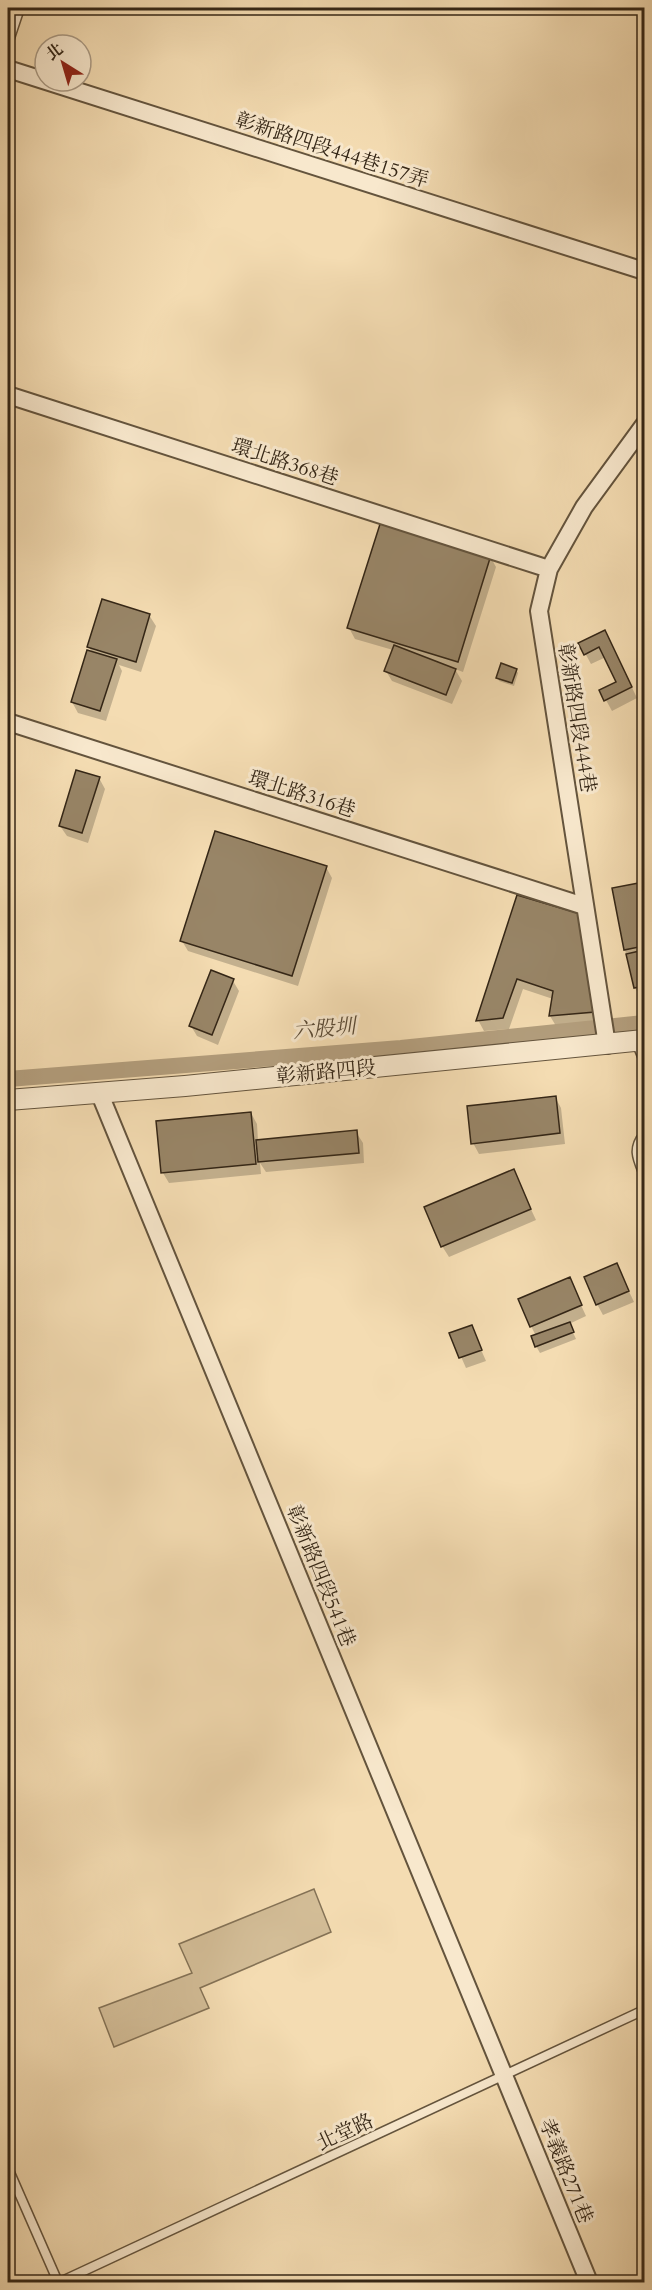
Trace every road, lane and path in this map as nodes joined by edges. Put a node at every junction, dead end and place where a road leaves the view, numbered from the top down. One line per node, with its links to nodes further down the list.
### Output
1 (20, 8): 2 (lane)
2 (8, 44)
3 (8, 69): 4 (street, 彰新路四段444巷157弄)
4 (645, 272)
5 (8, 395): 7 (street, 環北路368巷)
6 (645, 425): 7 (street, 彰新路四段444巷)
7 (549, 569): 9 (street, 彰新路四段444巷)
8 (8, 722): 9 (street, 環北路316巷)
9 (584, 906): 11 (street, 彰新路四段444巷)
10 (640, 1041): 11 (street, 彰新路四段); 12 (lane)
11 (607, 1044): 13 (street, 彰新路四段)
12 (645, 1061)
13 (99, 1092): 14 (street, 彰新路四段); 18 (street, 彰新路四段541巷)
14 (8, 1100)
15 (645, 1134): 16 (lane)
16 (645, 1175)
17 (645, 2010): 18 (lane, 北堂路)
18 (504, 2076): 20 (lane, 北堂路); 21 (street, 孝義路271巷)
19 (8, 2168): 20 (lane)
20 (59, 2283)
21 (589, 2283)

